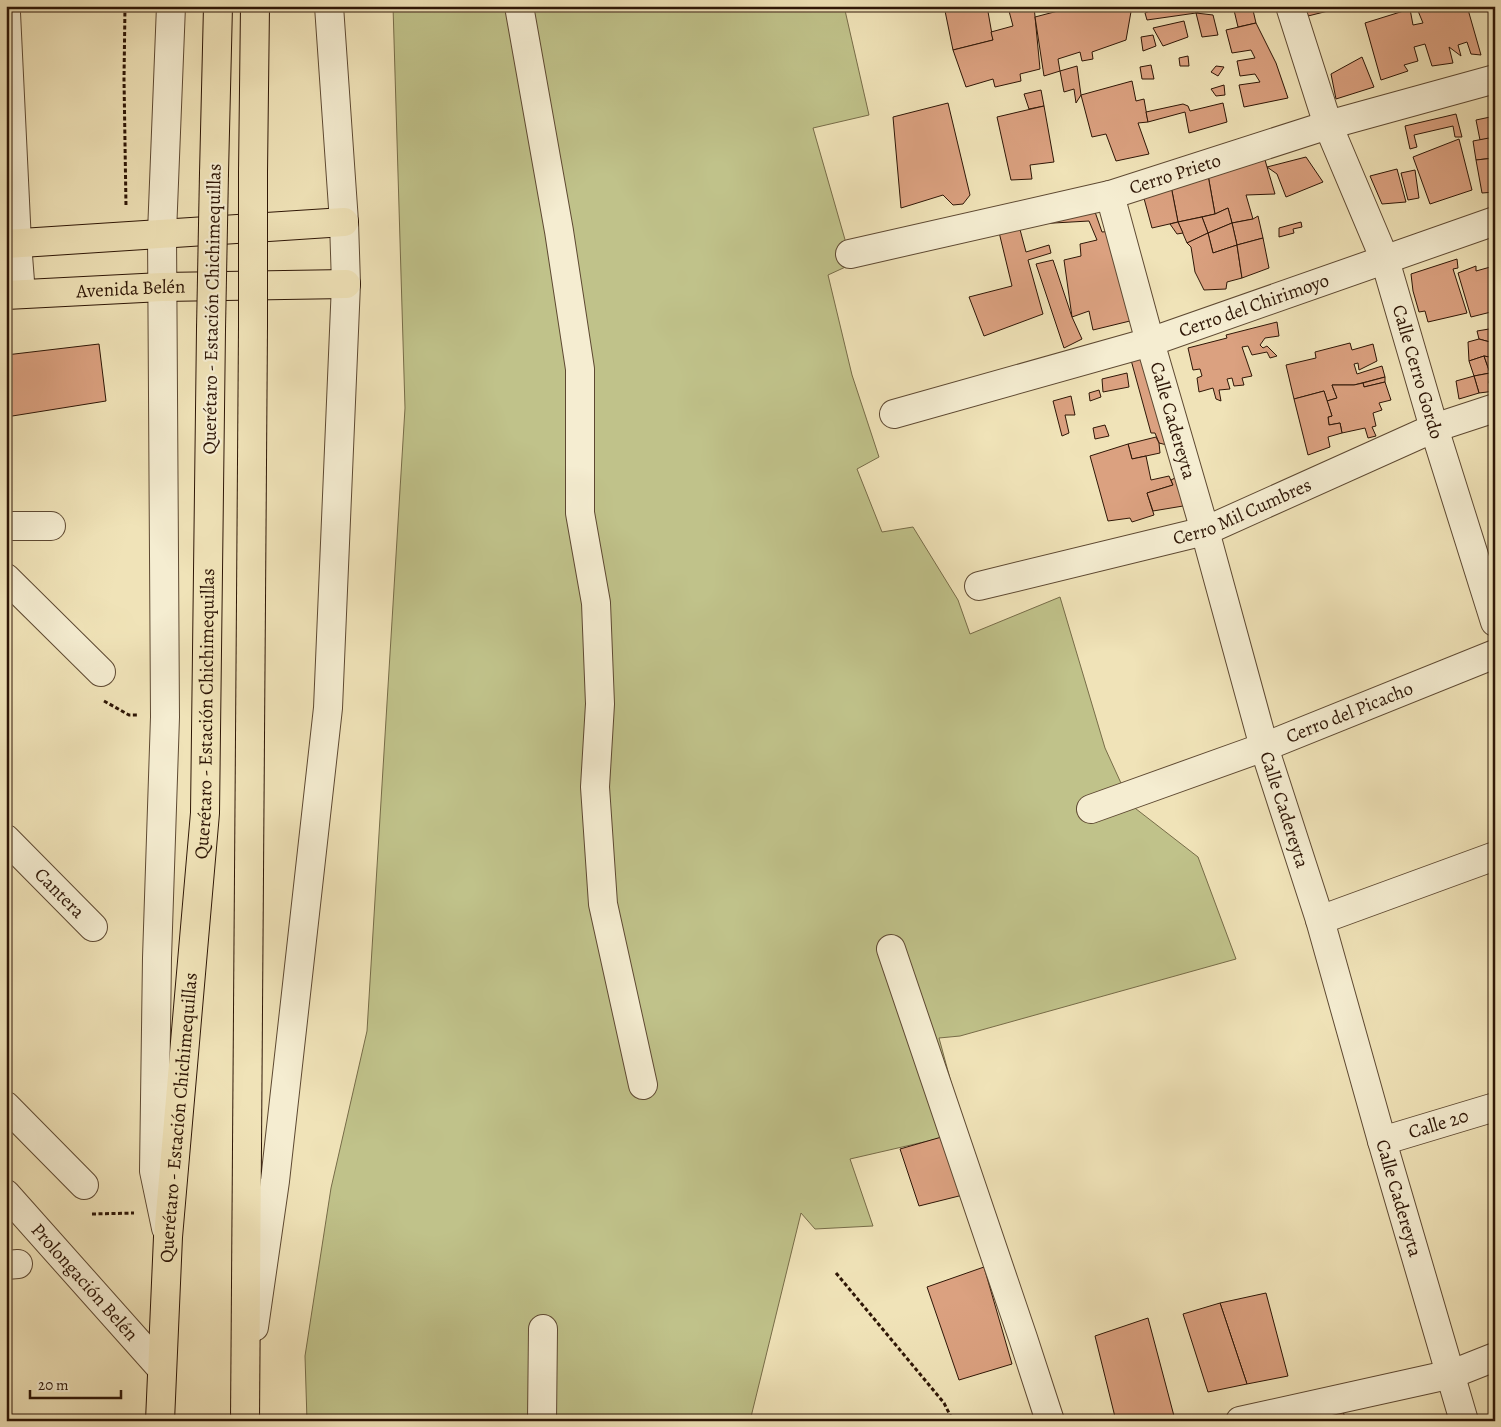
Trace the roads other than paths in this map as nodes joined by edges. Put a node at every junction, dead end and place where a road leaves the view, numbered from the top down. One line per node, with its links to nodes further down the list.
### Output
1 (172, 6): 13 (street)
2 (218, 6): 45 (main road, Querétaro - Estación Chichimequillas, bridge)
3 (255, 6): 50 (main road, Querétaro - Estación Chichimequillas, bridge)
4 (329, 6): 12 (street)
5 (519, 6): 39 (street)
6 (1290, 6): 9 (street, Calle Cerro Gordo)
7 (6, 14): 14 (street)
8 (1495, 79): 9 (street, Cerro Prieto)
9 (1328, 125): 10 (street, Cerro Prieto); 16 (street, Calle Cerro Gordo)
10 (1110, 196): 15 (street, Cerro Prieto); 20 (street, Calle Cadereyta)
11 (1495, 221): 16 (street, Cerro del Chirimoyo)
12 (344, 222): 13 (main road); 17 (street)
13 (162, 233): 14 (main road); 18 (street)
14 (12, 243): 19 (street)
15 (850, 254)
16 (1385, 260): 20 (street, Cerro del Chirimoyo); 23 (street, Calle Cerro Gordo)
17 (346, 284): 18 (main road, Avenida Belén); 50 (street)
18 (162, 287): 19 (main road, Avenida Belén); 45 (street)
19 (14, 294)
20 (1150, 342): 22 (street, Cerro del Chirimoyo); 26 (street, Calle Cadereyta)
21 (1495, 408): 23 (street, Cerro Mil Cumbres)
22 (894, 414)
23 (1434, 428): 26 (street, Cerro Mil Cumbres); 29 (street, Calle Cerro Gordo)
24 (6, 526): 25 (street)
25 (51, 526)
26 (1205, 532): 28 (street, Cerro Mil Cumbres); 32 (street, Calle Cadereyta)
27 (6, 578): 31 (street)
28 (979, 586)
29 (1495, 622)
30 (1495, 654): 32 (street, Cerro del Picacho)
31 (101, 672)
32 (1264, 747): 33 (street, Cerro del Picacho); 36 (street, Calle Cadereyta)
33 (1091, 809)
34 (6, 839): 37 (street, Cantera)
35 (1495, 856): 36 (street)
36 (1320, 920): 42 (street, Calle Cadereyta)
37 (92, 927)
38 (891, 948): 54 (street)
39 (643, 1085)
40 (6, 1106): 43 (street)
41 (1495, 1106): 42 (street, Calle 20)
42 (1382, 1141): 49 (street, Calle Cadereyta)
43 (84, 1184)
44 (6, 1194): 48 (street, Prolongación Belén)
45 (168, 1237): 48 (main road, Querétaro - Estación Chichimequillas)
46 (543, 1329): 53 (street)
47 (1495, 1357): 49 (street)
48 (161, 1368): 51 (main road, Querétaro - Estación Chichimequillas)
49 (1452, 1374): 55 (street); 56 (street, Calle Cadereyta)
50 (246, 1384): 52 (main road, Querétaro - Estación Chichimequillas)
51 (160, 1421)
52 (245, 1421)
53 (542, 1421)
54 (1050, 1421)
55 (1240, 1421)
56 (1464, 1421)

